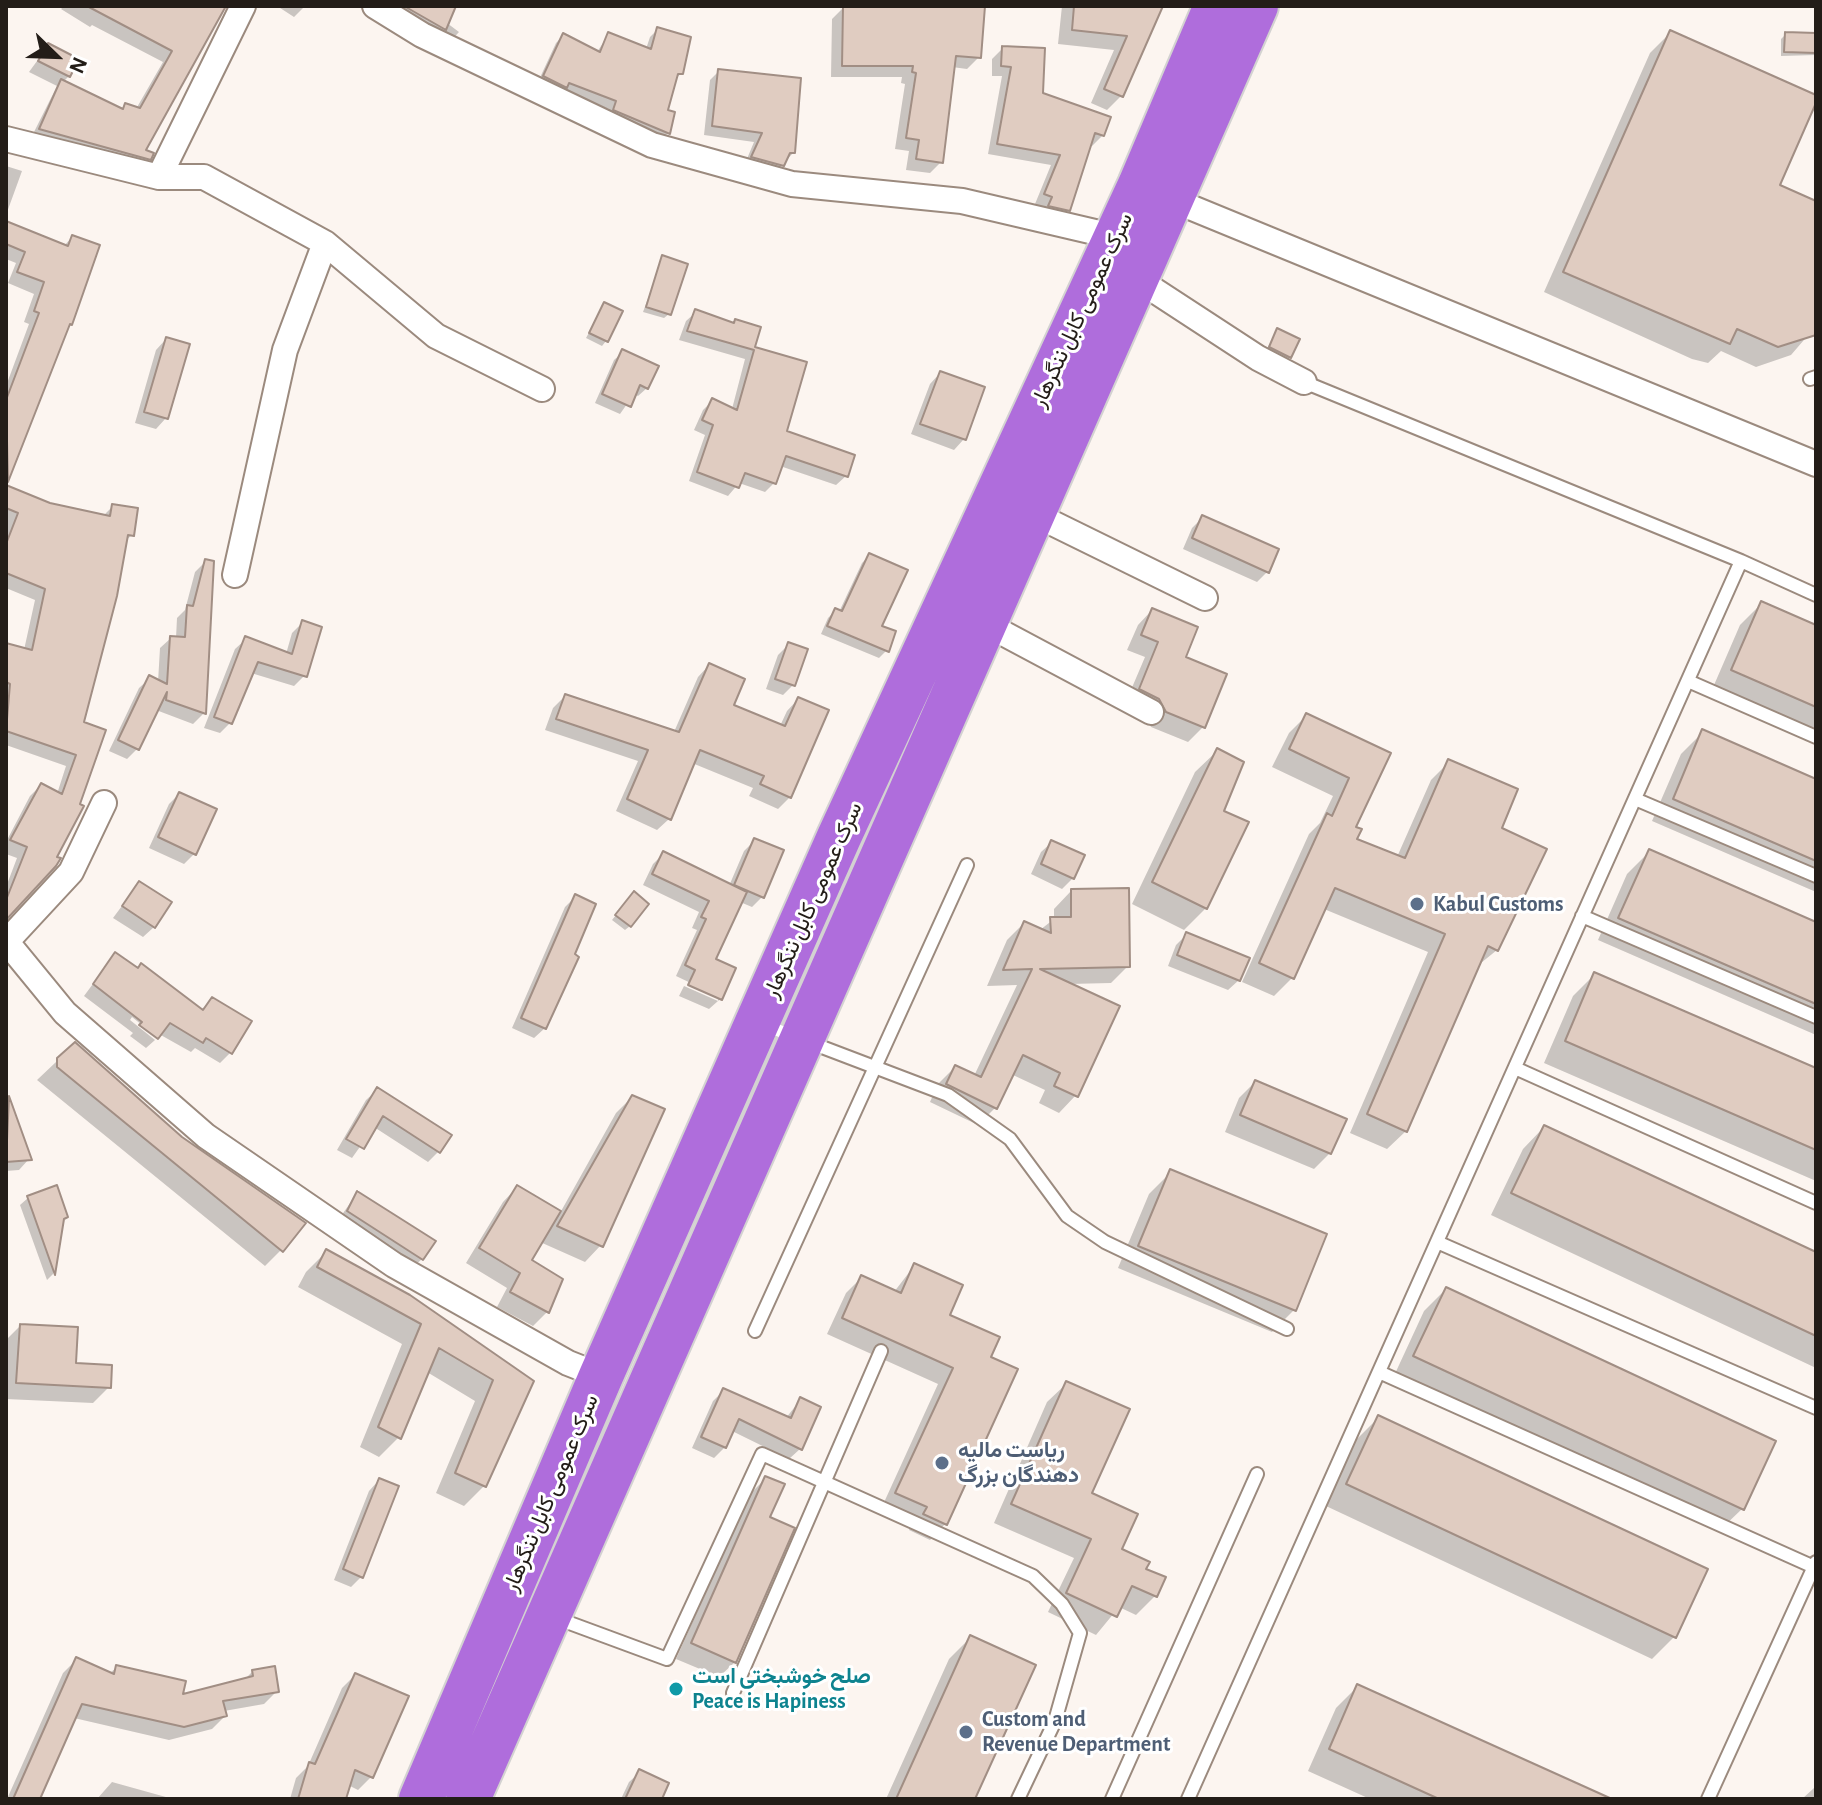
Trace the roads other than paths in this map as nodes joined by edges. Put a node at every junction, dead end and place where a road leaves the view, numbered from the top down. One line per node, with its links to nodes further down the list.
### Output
1 (243, 6): 6 (street)
2 (375, 6): 8 (street)
3 (1216, 6): 7 (highway, سرک عمومی کابل ننگرهار)
4 (1256, 6): 7 (highway, سرک عمومی کابل ننگرهار)
5 (6, 139): 6 (street)
6 (159, 177): 9 (street)
7 (1156, 192): 8 (highway, سرک عمومی کابل ننگرهار); 10 (highway, سرک عمومی کابل ننگرهار); 13 (street)
8 (1116, 237): 30 (highway, سرک عمومی کابل ننگرهار)
9 (325, 243): 12 (street); 16 (street)
10 (1137, 279): 11 (street); 14 (highway, سرک عمومی کابل ننگرهار)
11 (1304, 382): 15 (lane)
12 (542, 389)
13 (1816, 464)
14 (1032, 513): 18 (street); 19 (highway, سرک عمومی کابل ننگرهار)
15 (1741, 561): 17 (lane); 20 (lane)
16 (235, 575)
17 (1816, 595)
18 (1205, 598)
19 (984, 623): 21 (street); 31 (highway, سرک عمومی کابل ننگرهار)
20 (1688, 681): 22 (lane); 23 (lane)
21 (1151, 712)
22 (1816, 737)
23 (1635, 799): 26 (lane); 27 (lane)
24 (104, 803): 28 (street)
25 (967, 865): 32 (lane)
26 (1816, 876)
27 (1582, 916): 29 (lane); 33 (lane)
28 (6, 941): 40 (street)
29 (1816, 1017)
30 (759, 1023): 31 (lane); 40 (highway, سرک عمومی کابل ننگرهار)
31 (803, 1040): 32 (lane); 45 (highway, سرک عمومی کابل ننگرهار)
32 (875, 1068): 36 (lane); 37 (lane)
33 (1515, 1068): 34 (lane); 35 (lane)
34 (1816, 1203)
35 (1437, 1242): 39 (lane); 41 (lane)
36 (1287, 1329)
37 (755, 1331)
38 (881, 1351): 43 (lane)
39 (1379, 1372): 44 (lane); 51 (lane)
40 (601, 1376): 47 (highway, سرک عمومی کابل ننگرهار)
41 (1816, 1408)
42 (1257, 1474): 50 (lane)
43 (824, 1482): 45 (lane); 46 (lane); 49 (lane)
44 (1815, 1564): 52 (lane)
45 (550, 1615): 48 (highway, سرک عمومی کابل ننگرهار)
46 (733, 1693)
47 (421, 1799)
48 (468, 1799)
49 (1018, 1799)
50 (1112, 1799)
51 (1188, 1799)
52 (1708, 1799)

